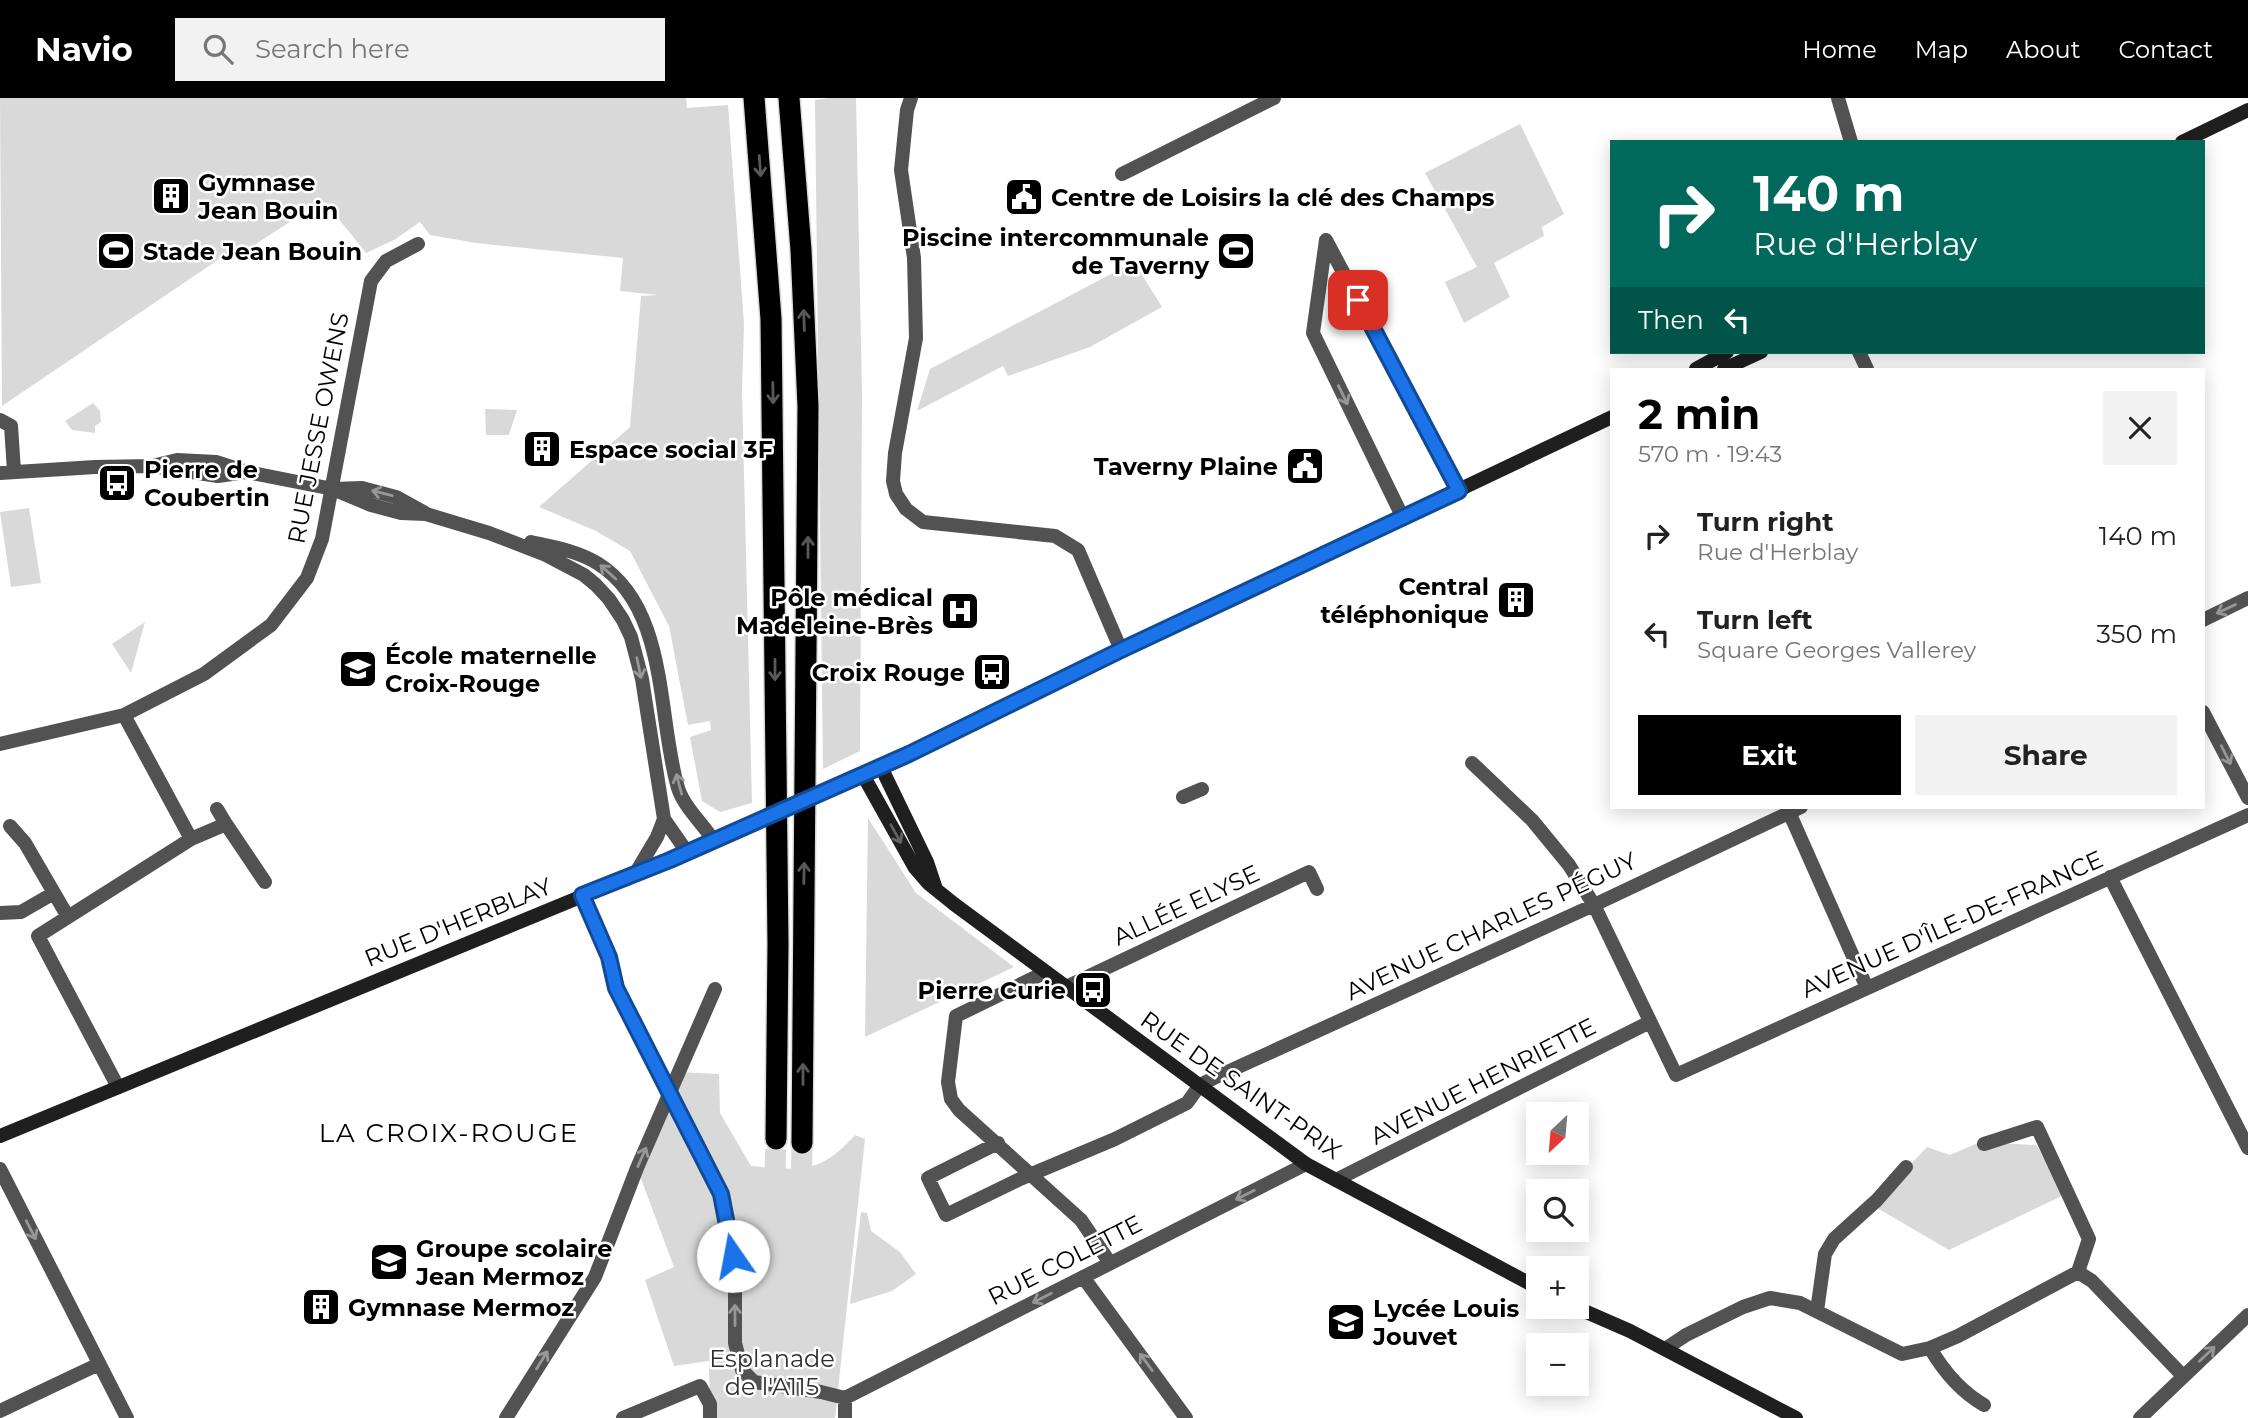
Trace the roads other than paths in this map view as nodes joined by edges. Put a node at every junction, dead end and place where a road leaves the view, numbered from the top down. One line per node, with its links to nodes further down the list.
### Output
1 (754, 98): 62 (highway, one-way to 62)
2 (789, 98): 63 (highway, one-way to 2)
3 (911, 98): 24 (street)
4 (1274, 98): 9 (street)
5 (1838, 98): 7 (street)
6 (2248, 110): 8 (main road)
7 (1850, 140)
8 (2186, 140)
9 (1122, 174)
10 (418, 244): 18 (street, RUE JESSE OWENS)
11 (1723, 354): 13 (main road)
12 (1757, 354): 14 (main road)
13 (1698, 368)
14 (1726, 368)
15 (1610, 418): 19 (main road, RUE D'HERBLAY)
16 (0, 420): 17 (street)
17 (7, 472): 18 (street)
18 (333, 489): 21 (street); 25 (street, RUE JESSE OWENS)
19 (1459, 491): 20 (main road, RUE D'HERBLAY); 20 (street, one-way to 20)
20 (1404, 518): 24 (main road, RUE D'HERBLAY)
21 (489, 533): 37 (street, one-way to 37); 41 (street, one-way to 21)
22 (2248, 598): 23 (street, one-way to 23)
23 (2205, 619)
24 (1121, 650): 29 (main road, RUE D'HERBLAY)
25 (124, 715): 27 (street, RUE JESSE OWENS); 40 (street)
26 (2205, 716): 33 (street, one-way to 33)
27 (0, 744)
28 (1472, 763): 50 (street)
29 (881, 767): 30 (main road, RUE D'HERBLAY); 46 (main road)
30 (863, 775): 41 (main road, RUE D'HERBLAY, bridge); 46 (main road, RUE DE SAINT-PRIX, one-way to 46)
31 (1202, 789): 32 (street)
32 (1183, 797)
33 (2248, 798)
34 (217, 809): 38 (street)
35 (1795, 809): 50 (street, AVENUE CHARLES PÉGUY); 55 (street)
36 (2248, 815): 44 (street, AVENUE D'ÎLE-DE-FRANCE)
37 (664, 819): 42 (street); 43 (street)
38 (226, 824): 40 (street); 45 (street)
39 (10, 826): 48 (street)
40 (191, 839): 52 (street)
41 (714, 841): 42 (main road, RUE D'HERBLAY)
42 (687, 852): 43 (main road, RUE D'HERBLAY)
43 (635, 874): 49 (main road, RUE D'HERBLAY)
44 (2110, 877): 55 (street, AVENUE D'ÎLE-DE-FRANCE); 66 (street)
45 (265, 883)
46 (936, 889): 53 (main road, RUE DE SAINT-PRIX)
47 (1317, 889): 54 (street, ALLÉE ELYSE)
48 (54, 894): 51 (street); 52 (street)
49 (582, 895): 59 (main road, RUE D'HERBLAY); 60 (street)
50 (1594, 905): 57 (street); 58 (street, AVENUE CHARLES PÉGUY)
51 (0, 912)
52 (68, 917): 59 (street)
53 (1046, 972): 54 (main road, RUE DE SAINT-PRIX); 64 (street)
54 (1066, 987): 58 (main road, RUE DE SAINT-PRIX)
55 (1867, 988): 57 (street, AVENUE D'ÎLE-DE-FRANCE)
56 (715, 989): 60 (street)
57 (1650, 1022): 71 (street, AVENUE HENRIETTE)
58 (1200, 1085): 67 (main road, RUE DE SAINT-PRIX); 70 (street, AVENUE CHARLES PÉGUY)
59 (118, 1087): 61 (main road, RUE D'HERBLAY)
60 (669, 1092): 83 (street, one-way to 60); 87 (street, one-way to 60)
61 (0, 1136)
62 (776, 1139)
63 (802, 1143)
64 (998, 1143): 70 (street); 70 (street, AVENUE CHARLES PÉGUY)
65 (1984, 1144): 73 (street)
66 (2248, 1148)
67 (1306, 1164): 71 (main road, RUE DE SAINT-PRIX); 72 (street, RUE COLETTE, one-way to 72)
68 (1906, 1167): 76 (street)
69 (0, 1169): 81 (street, one-way to 81)
70 (1032, 1175): 72 (street)
71 (1336, 1180): 75 (main road, RUE DE SAINT-PRIX)
72 (1110, 1263): 74 (street, RUE COLETTE)
73 (2078, 1272): 79 (street); 82 (street)
74 (1083, 1277): 83 (street, RUE COLETTE, one-way to 83); 91 (street, one-way to 74)
75 (1526, 1282)
76 (1817, 1311): 79 (street); 80 (street)
77 (1589, 1313): 80 (main road)
78 (2248, 1315): 82 (street, one-way to 78)
79 (1930, 1348): 84 (street)
80 (1665, 1349): 92 (main road)
81 (99, 1364): 85 (street); 86 (street)
82 (2183, 1376): 93 (street)
83 (845, 1398): 90 (street)
84 (1984, 1405)
85 (0, 1411)
86 (127, 1418)
87 (506, 1418)
88 (623, 1418): 89 (street)
89 (710, 1418)
90 (845, 1418)
91 (1186, 1418)
92 (1796, 1418)
93 (2140, 1418)

